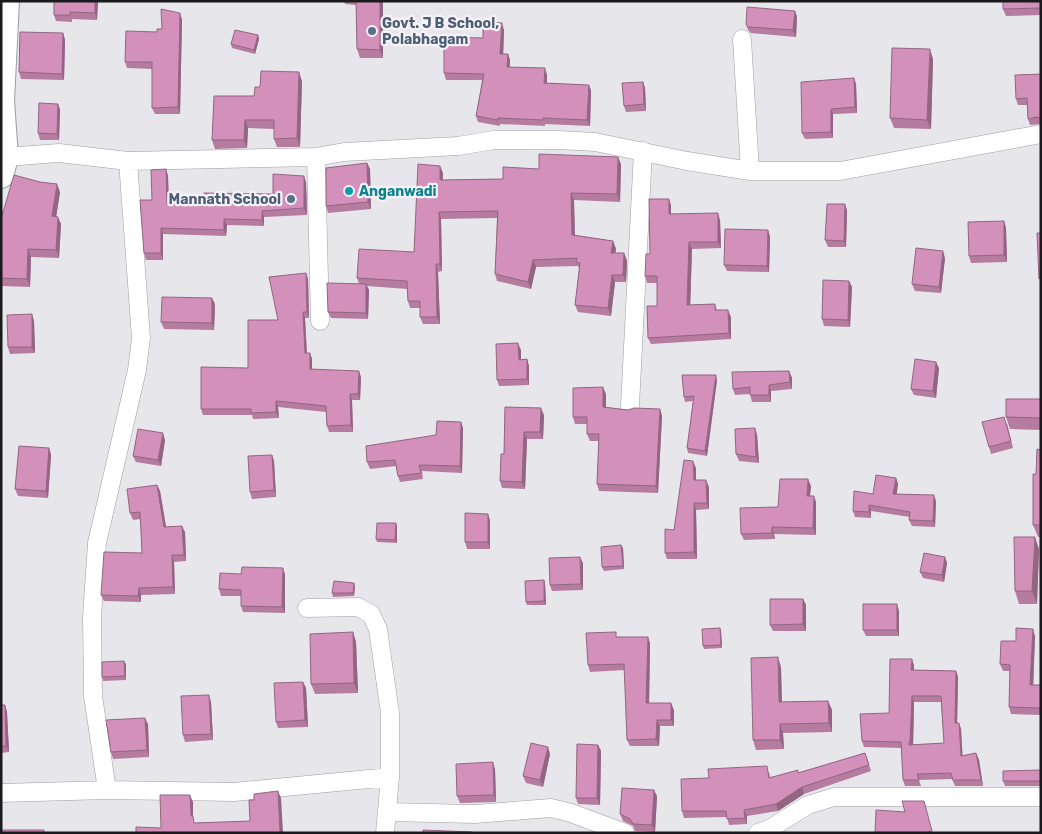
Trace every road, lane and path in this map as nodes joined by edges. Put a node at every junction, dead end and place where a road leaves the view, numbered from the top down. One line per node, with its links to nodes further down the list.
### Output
1 (7, 1): 7 (main road)
2 (742, 39): 8 (street)
3 (1041, 134): 8 (street)
4 (643, 151): 5 (street); 8 (street); 10 (street)
5 (316, 157): 6 (street); 9 (street)
6 (128, 161): 7 (street); 13 (street)
7 (4, 167)
8 (750, 171)
9 (320, 321)
10 (630, 406)
11 (306, 608): 12 (street)
12 (390, 777): 13 (street); 16 (street)
13 (107, 790): 14 (street)
14 (1, 793)
15 (1041, 796): 17 (street)
16 (387, 812): 18 (street); 19 (street)
17 (767, 831)
18 (385, 833)
19 (626, 833)

